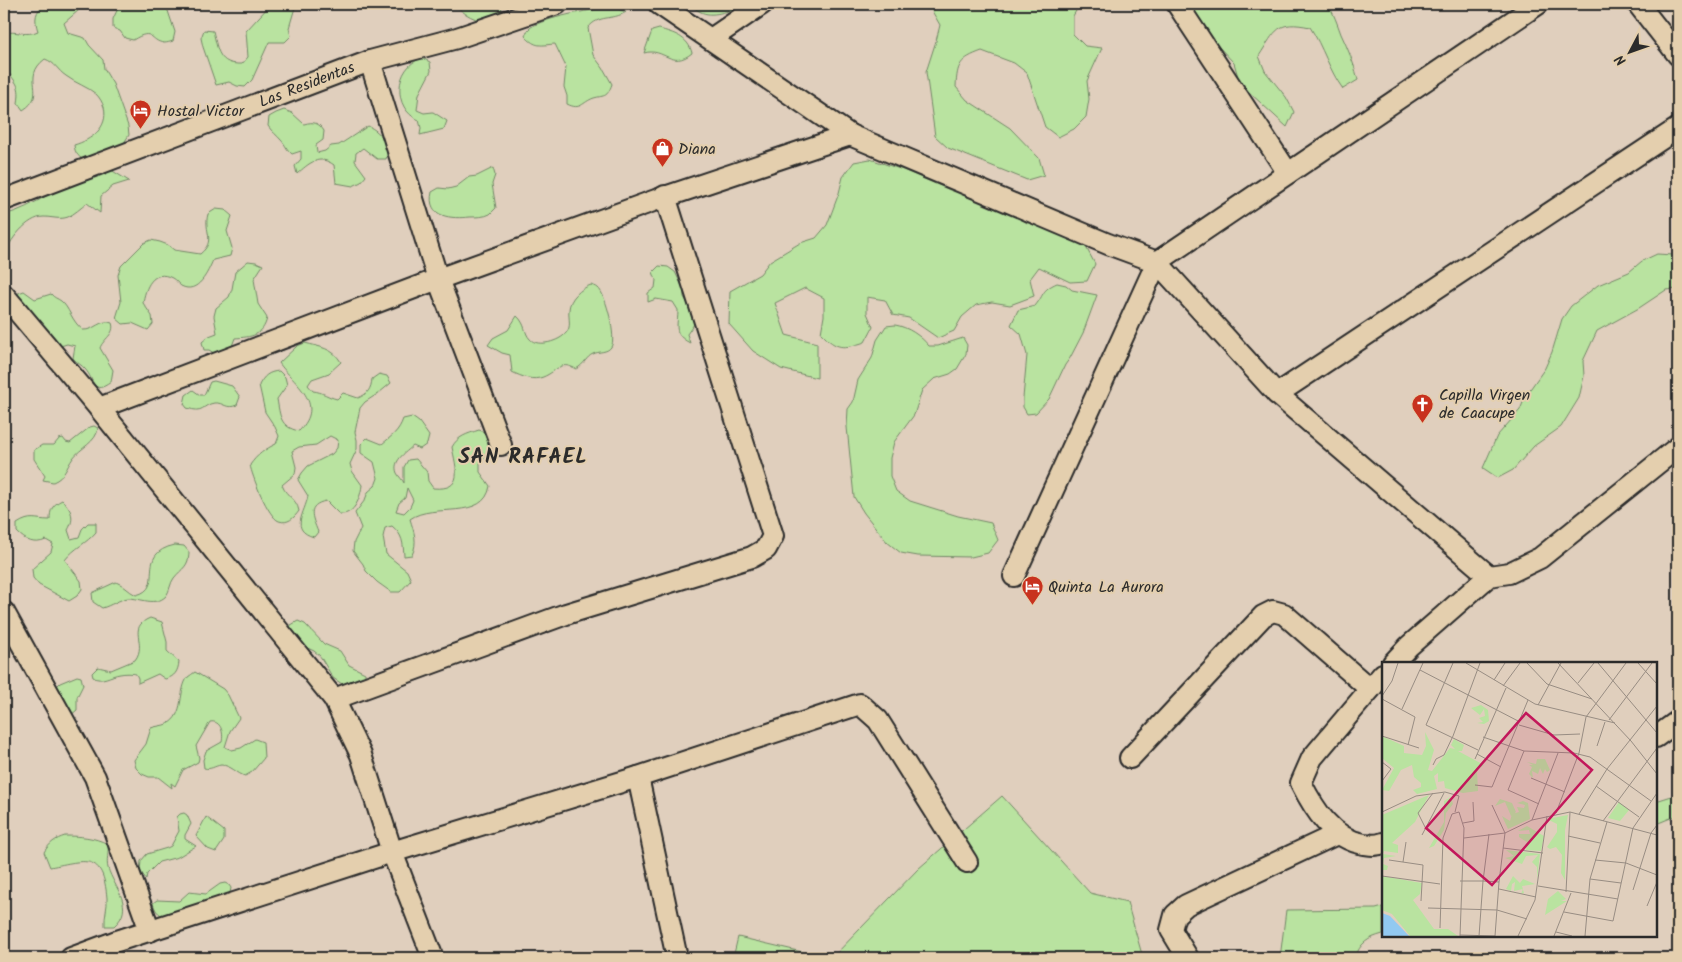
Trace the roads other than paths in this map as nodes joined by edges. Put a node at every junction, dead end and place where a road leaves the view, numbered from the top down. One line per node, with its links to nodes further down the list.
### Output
1 (557, 4): 9 (street, Las Residentas)
2 (659, 4): 7 (street)
3 (762, 4): 7 (street)
4 (1177, 4): 12 (street)
5 (1538, 4): 12 (street)
6 (1638, 4): 8 (street)
7 (711, 39): 11 (street)
8 (1678, 55)
9 (370, 61): 14 (street, Las Residentas); 16 (street)
10 (1678, 128): 18 (street)
11 (850, 135): 13 (street); 15 (street)
12 (1288, 173): 15 (street)
13 (665, 196): 16 (street); 27 (street)
14 (4, 200)
15 (1157, 262): 18 (street); 22 (street)
16 (438, 279): 19 (street); 20 (street)
17 (4, 295): 19 (street)
18 (1277, 394): 23 (street)
19 (99, 408): 27 (street)
20 (500, 445)
21 (1678, 447): 23 (street)
22 (1014, 576)
23 (1489, 576): 25 (street)
24 (4, 612): 36 (street)
25 (1394, 662)
26 (1377, 681): 30 (street); 32 (street)
27 (334, 699): 34 (street)
28 (1678, 721): 29 (street)
29 (1657, 736)
30 (1130, 758)
31 (638, 777): 34 (street); 35 (street); 40 (street)
32 (1337, 834): 33 (street); 41 (street)
33 (1382, 844)
34 (392, 852): 36 (street); 39 (street)
35 (967, 862)
36 (150, 930): 37 (street)
37 (117, 950): 38 (street)
38 (72, 958)
39 (433, 958)
40 (677, 958)
41 (1188, 958)

